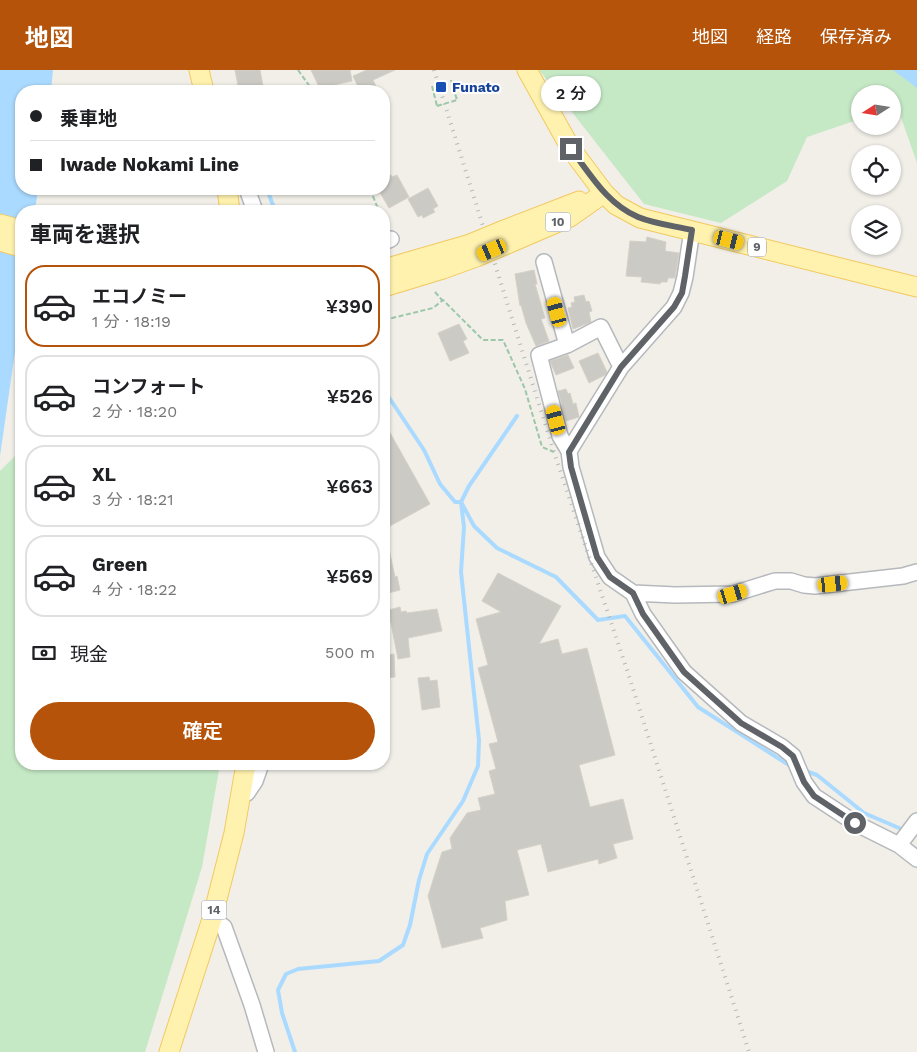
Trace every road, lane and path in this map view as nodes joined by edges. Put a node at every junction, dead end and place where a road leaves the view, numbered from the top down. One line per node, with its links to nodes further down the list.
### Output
1 (199, 70): 5 (main road)
2 (298, 70): 6 (path)
3 (527, 70): 8 (main road)
4 (451, 80): 7 (path, bridge)
5 (203, 85)
6 (309, 85)
7 (432, 86)
8 (604, 193): 11 (main road, 9); 14 (main road, 10, bridge)
9 (0, 224): 10 (main road)
10 (15, 228)
11 (692, 230): 18 (main road, 9); 23 (street)
12 (0, 241): 13 (main road)
13 (15, 245)
14 (473, 250): 16 (main road, 10); 17 (main road, 10)
15 (544, 262): 22 (street)
16 (390, 267)
17 (390, 285)
18 (917, 287)
19 (435, 292): 20 (path)
20 (443, 300): 21 (path); 24 (path)
21 (390, 319)
22 (567, 345): 23 (street); 24 (street)
23 (621, 367): 24 (street)
24 (569, 452): 26 (street)
25 (917, 572): 26 (street)
26 (633, 593): 31 (street)
27 (245, 770): 29 (main road, 14)
28 (259, 770): 29 (street)
29 (241, 794): 33 (main road, 14)
30 (917, 821): 31 (street)
31 (899, 845): 32 (street)
32 (917, 859)
33 (212, 919): 34 (main road, 14); 35 (street)
34 (169, 1052)
35 (266, 1052)

